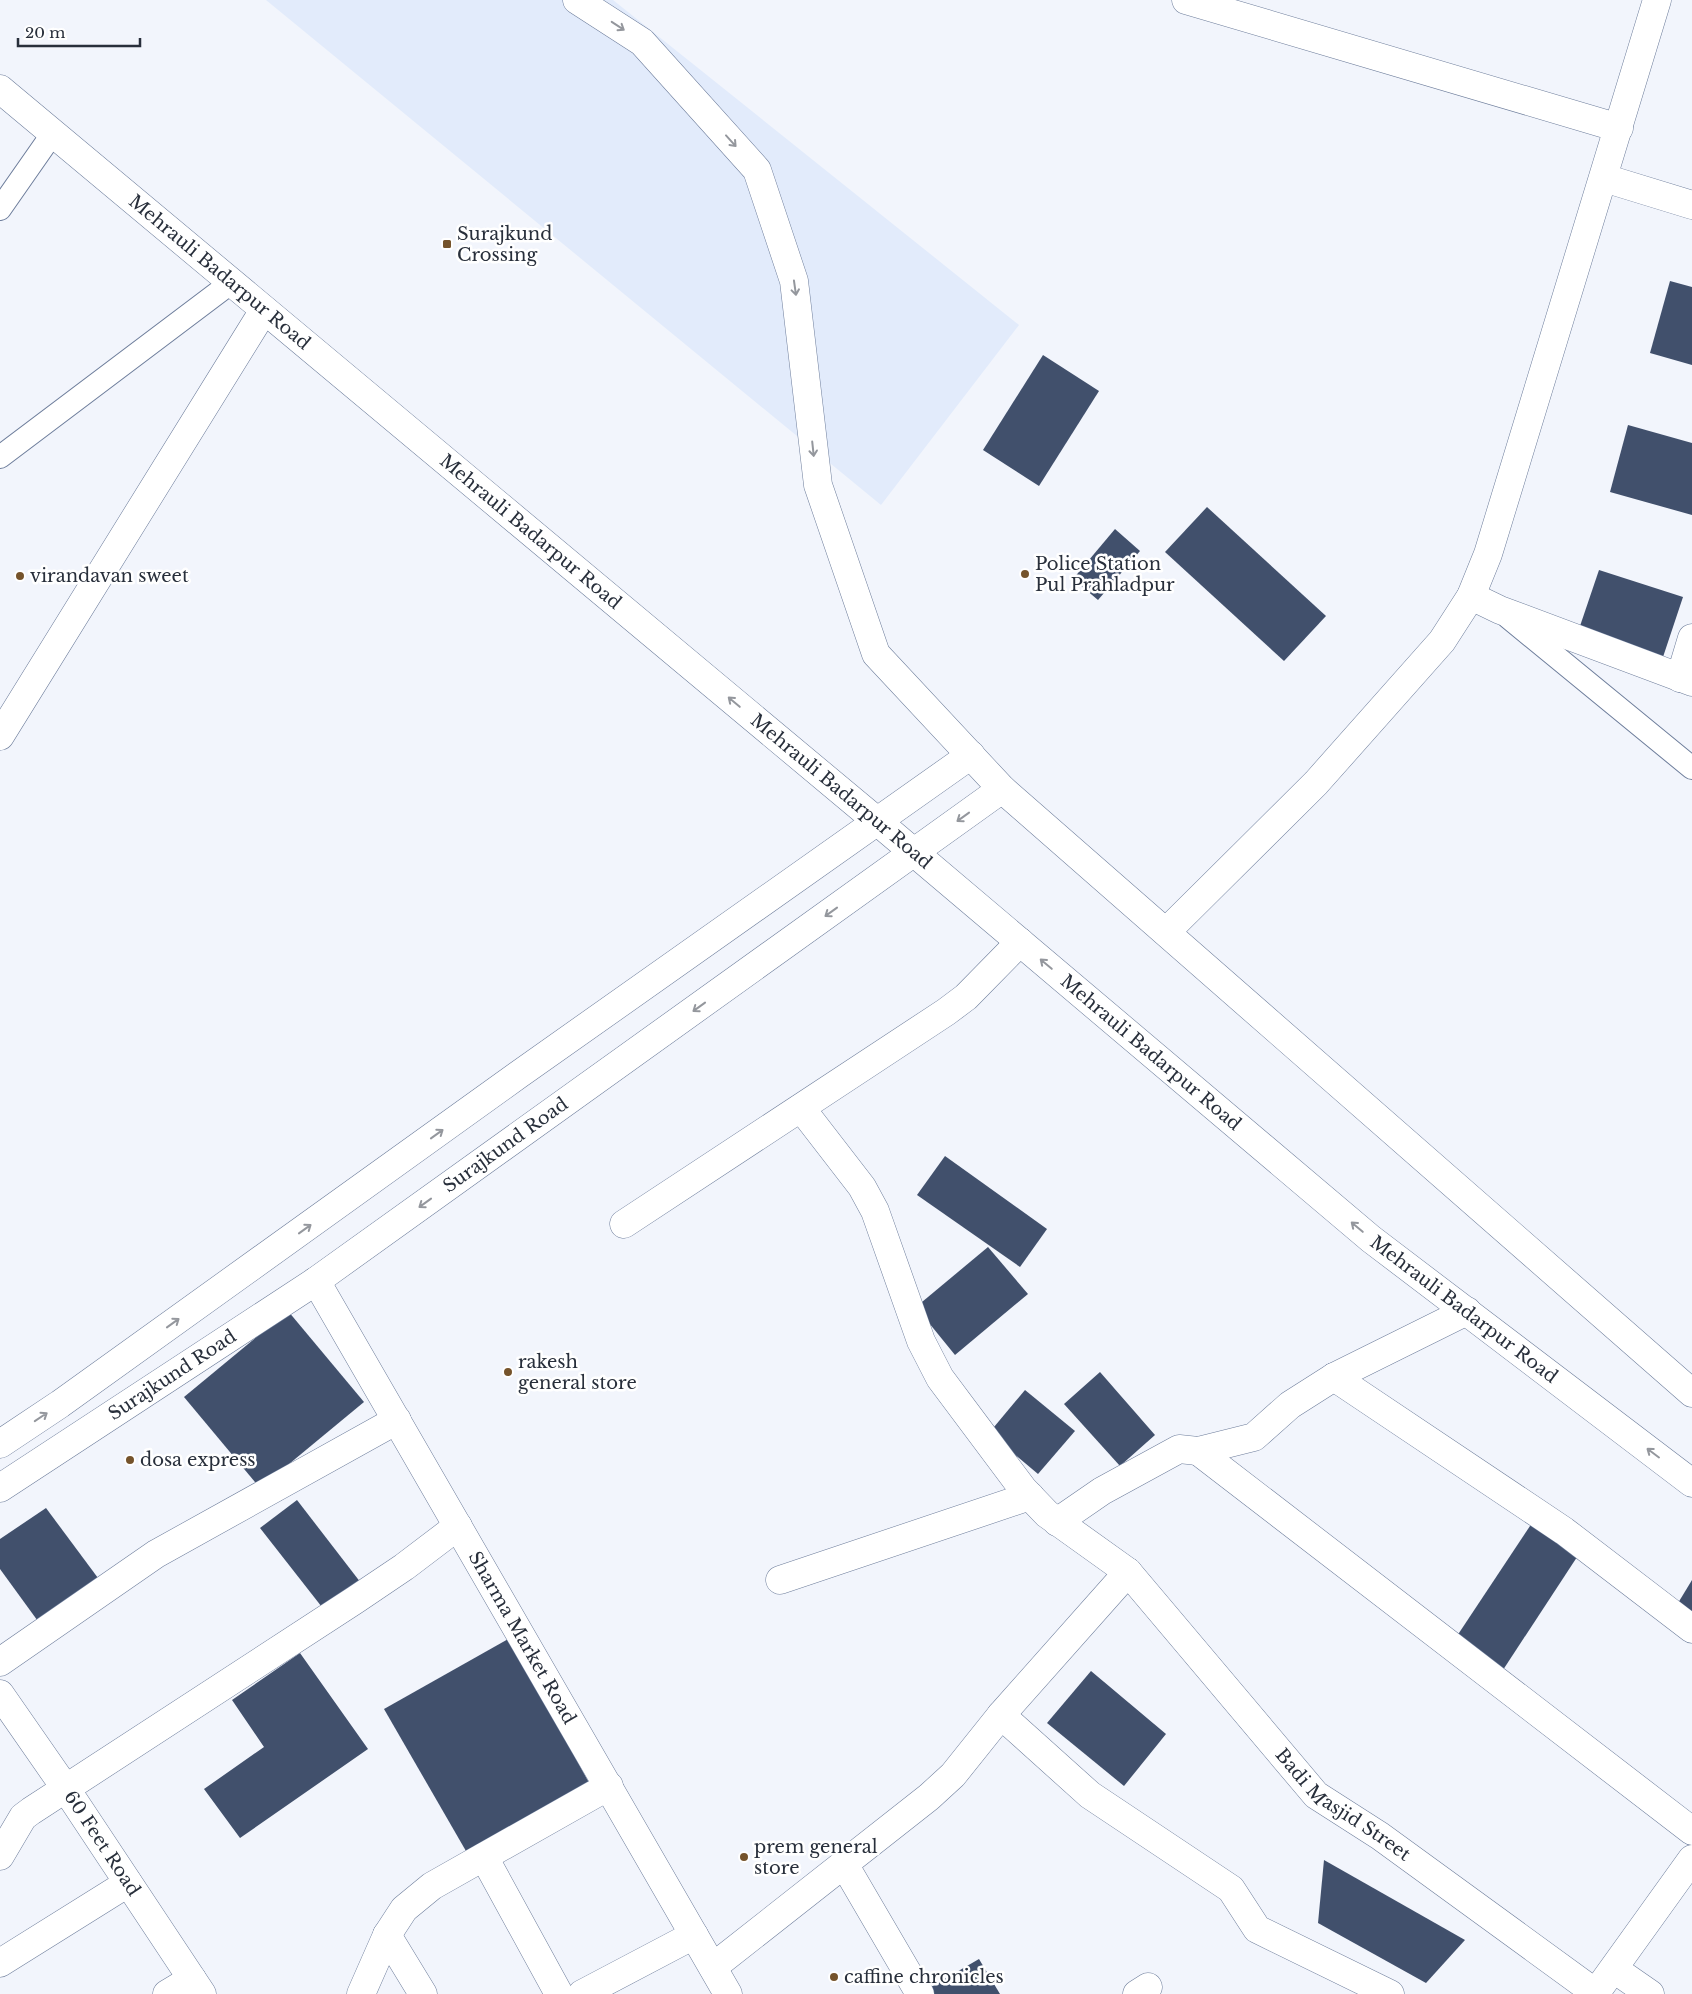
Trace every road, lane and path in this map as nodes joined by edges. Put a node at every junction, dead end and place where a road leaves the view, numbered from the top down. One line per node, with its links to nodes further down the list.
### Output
1 (577, 0): 18 (street, one-way to 18)
2 (1186, 0): 5 (street)
3 (1657, 0): 5 (street)
4 (0, 89): 6 (street, Mehrauli Badarpur Road)
5 (1619, 128): 7 (street)
6 (53, 133): 9 (lane); 10 (street, Mehrauli Badarpur Road)
7 (1604, 178): 8 (street); 13 (street)
8 (1692, 205)
9 (0, 210)
10 (232, 282): 11 (street, Mehrauli Badarpur Road); 12 (lane)
11 (264, 310): 17 (street); 21 (street, Mehrauli Badarpur Road, one-way to 11)
12 (0, 457)
13 (1471, 596): 14 (street); 23 (street)
14 (1500, 610): 16 (street); 19 (lane)
15 (1692, 638): 16 (street)
16 (1686, 680)
17 (0, 736)
18 (971, 755): 20 (street); 21 (street)
19 (1692, 768)
20 (1002, 788): 22 (street, Surajkund Road, one-way to 22); 23 (street)
21 (878, 822): 22 (street, Mehrauli Badarpur Road); 32 (street, one-way to 21)
22 (914, 852): 24 (street, Mehrauli Badarpur Road); 27 (street, Surajkund Road, one-way to 27)
23 (1166, 932): 30 (street)
24 (1020, 942): 25 (street); 28 (street, Mehrauli Badarpur Road, one-way to 24)
25 (801, 1108): 26 (street); 36 (street, Badi Masjid Street)
26 (624, 1224)
27 (316, 1281): 31 (street, Sharma Market Road); 35 (street, Surajkund Road)
28 (1467, 1312): 29 (street); 34 (street, Mehrauli Badarpur Road, one-way to 28)
29 (1334, 1376): 33 (street); 41 (street)
30 (1692, 1393)
31 (397, 1420): 38 (street, Sharma Market Road); 42 (street)
32 (0, 1444)
33 (1198, 1451): 37 (street); 47 (street)
34 (1692, 1483)
35 (0, 1488)
36 (1030, 1496): 37 (street, Badi Masjid Street); 40 (street)
37 (1057, 1522): 39 (street, Badi Masjid Street)
38 (458, 1526): 45 (street, Sharma Market Road); 46 (street)
39 (1128, 1572): 44 (street); 68 (street, Badi Masjid Street)
40 (780, 1580)
41 (1692, 1629)
42 (0, 1662)
43 (0, 1694): 46 (street, 60 Feet Road)
44 (1001, 1714): 51 (street); 67 (street)
45 (609, 1786): 49 (street); 55 (street, Sharma Market Road)
46 (66, 1789): 48 (street); 52 (street, 60 Feet Road)
47 (1692, 1831)
48 (0, 1856)
49 (484, 1857): 54 (street); 63 (street)
50 (1692, 1859): 53 (street)
51 (844, 1864): 57 (street); 66 (street)
52 (128, 1883): 56 (street); 59 (street, 60 Feet Road)
53 (1683, 1889): 58 (street)
54 (387, 1935): 61 (street); 62 (street)
55 (694, 1936): 57 (street, Sharma Market Road); 64 (street)
56 (0, 1963)
57 (713, 1967): 65 (street, Sharma Market Road)
58 (1614, 1969): 68 (street); 69 (street)
59 (197, 1986): 60 (street)
60 (166, 1994)
61 (361, 1994)
62 (423, 1994)
63 (559, 1994)
64 (582, 1994)
65 (728, 1994)
66 (920, 1994)
67 (1390, 1994)
68 (1596, 1994)
69 (1650, 1994)

